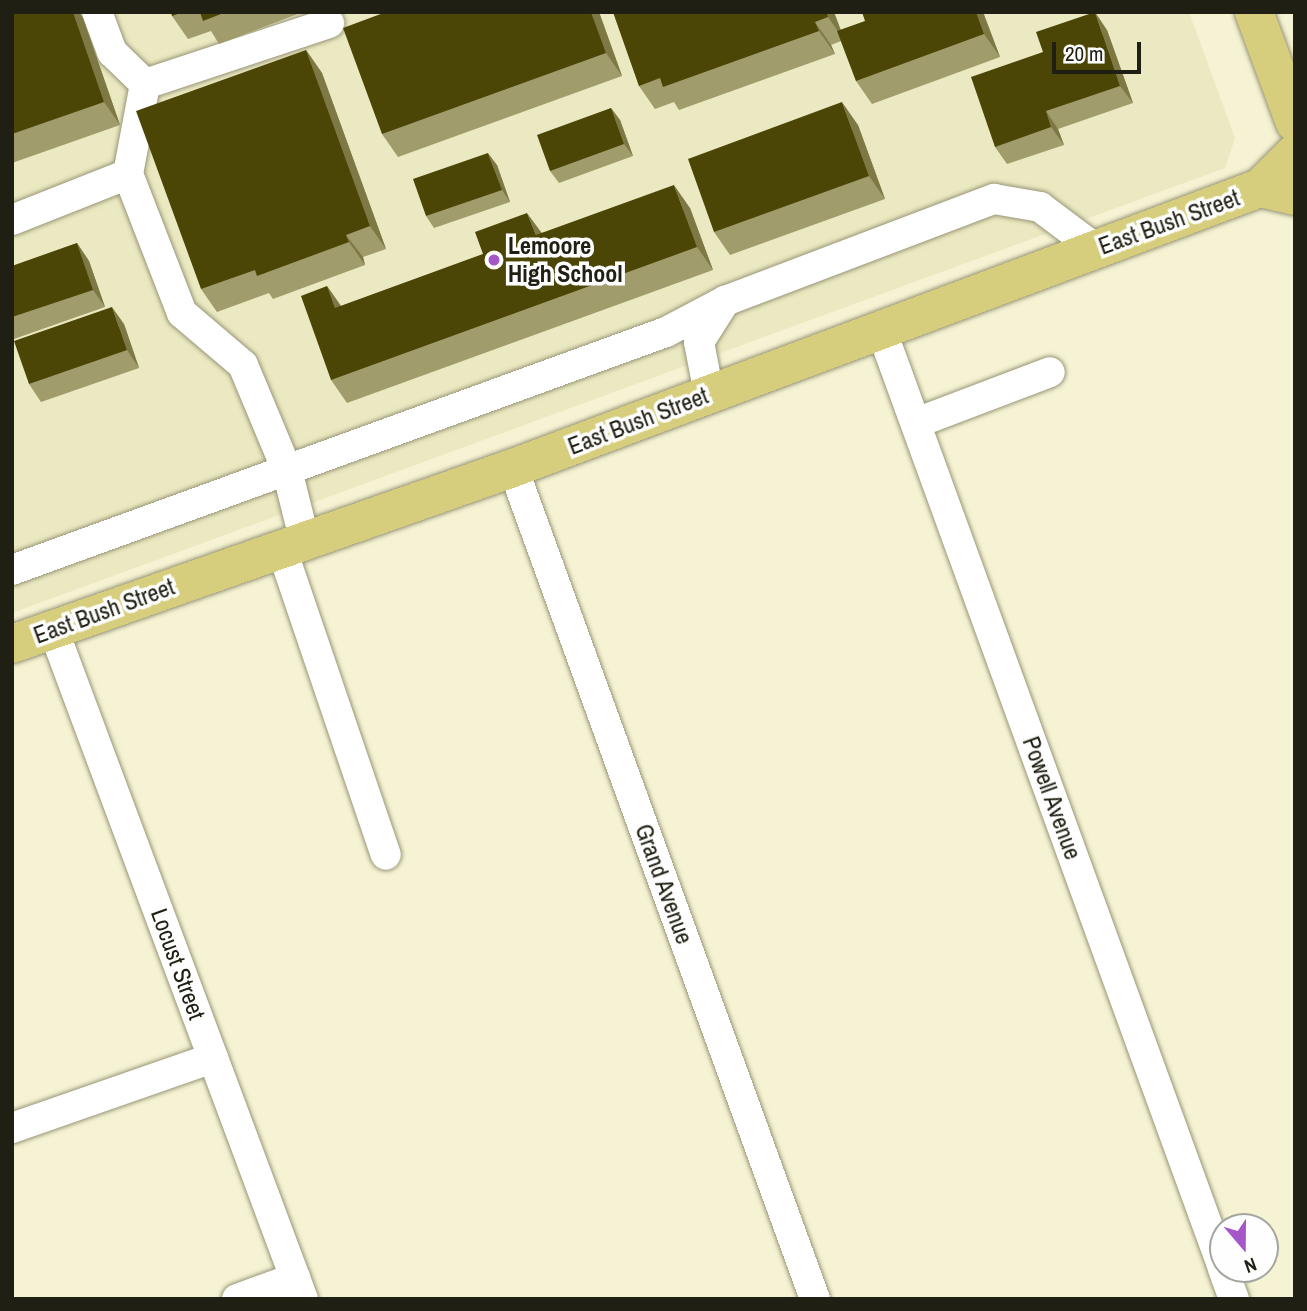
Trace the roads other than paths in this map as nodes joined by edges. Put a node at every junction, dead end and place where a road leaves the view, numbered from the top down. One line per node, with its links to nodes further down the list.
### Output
1 (97, 12): 4 (street)
2 (1254, 12): 5 (main road)
3 (329, 23): 4 (street)
4 (145, 84): 6 (street)
5 (1294, 145): 7 (main road)
6 (128, 174): 8 (street); 16 (street)
7 (1277, 192): 9 (main road, East Bush Street)
8 (12, 220)
9 (1096, 249): 10 (street); 11 (main road, East Bush Street)
10 (725, 301): 13 (street); 16 (street)
11 (881, 329): 13 (main road, East Bush Street); 14 (street, Powell Avenue)
12 (1050, 372): 14 (street)
13 (709, 394): 15 (main road, East Bush Street)
14 (916, 423): 24 (street, Powell Avenue)
15 (513, 468): 17 (main road, East Bush Street); 27 (street, Grand Avenue)
16 (287, 470): 17 (street); 18 (street)
17 (292, 542): 19 (main road, East Bush Street); 21 (street)
18 (12, 570)
19 (53, 629): 20 (main road, East Bush Street); 22 (street, Locust Street)
20 (12, 644)
21 (386, 855)
22 (213, 1058): 23 (street); 25 (street, Locust Street)
23 (12, 1128)
24 (1209, 1229)
25 (299, 1288): 26 (street)
26 (237, 1299)
27 (815, 1299)

